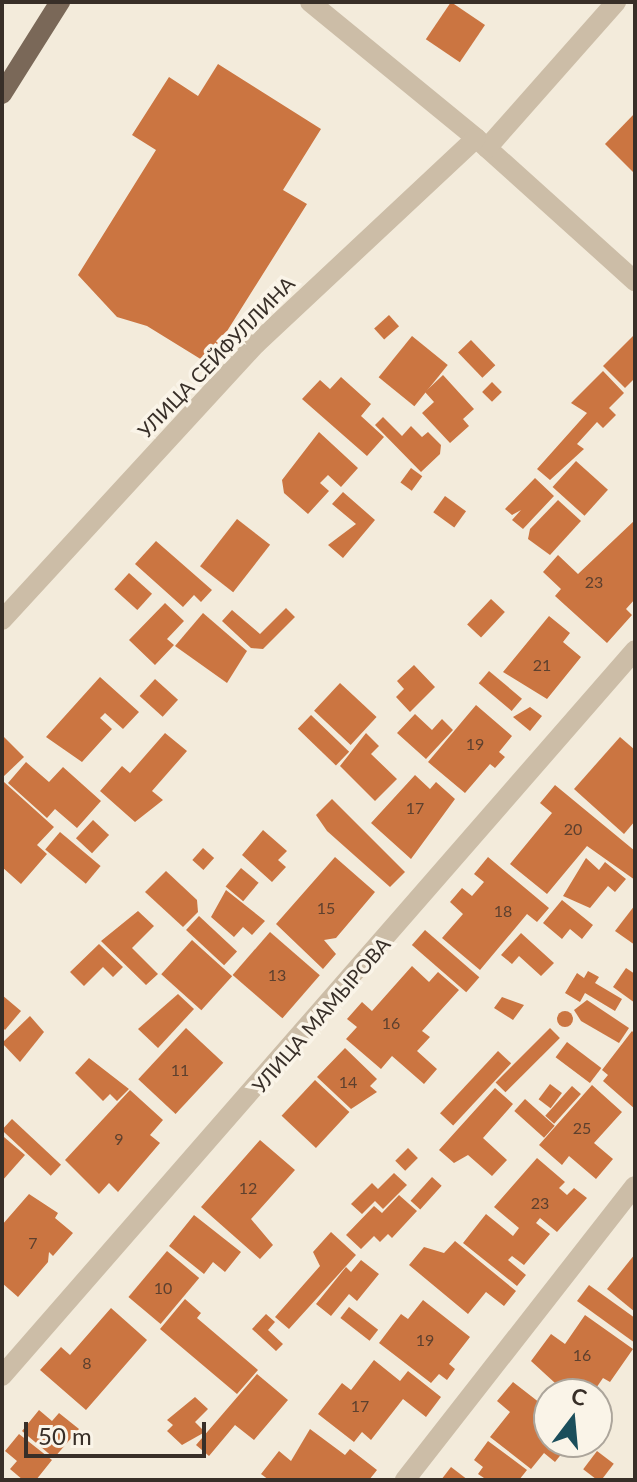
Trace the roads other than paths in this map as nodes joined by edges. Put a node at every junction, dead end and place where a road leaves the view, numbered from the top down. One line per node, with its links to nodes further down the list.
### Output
1 (60, 2): 4 (main road)
2 (310, 2): 5 (street)
3 (616, 2): 5 (street, УЛИЦА СЕЙФУЛЛИНА)
4 (2, 94)
5 (482, 143): 6 (street); 7 (street, УЛИЦА СЕЙФУЛЛИНА)
6 (635, 281)
7 (2, 620)
8 (635, 650): 10 (street, УЛИЦА МАМЫРОВА)
9 (635, 1186): 11 (street)
10 (2, 1376)
11 (405, 1480)

